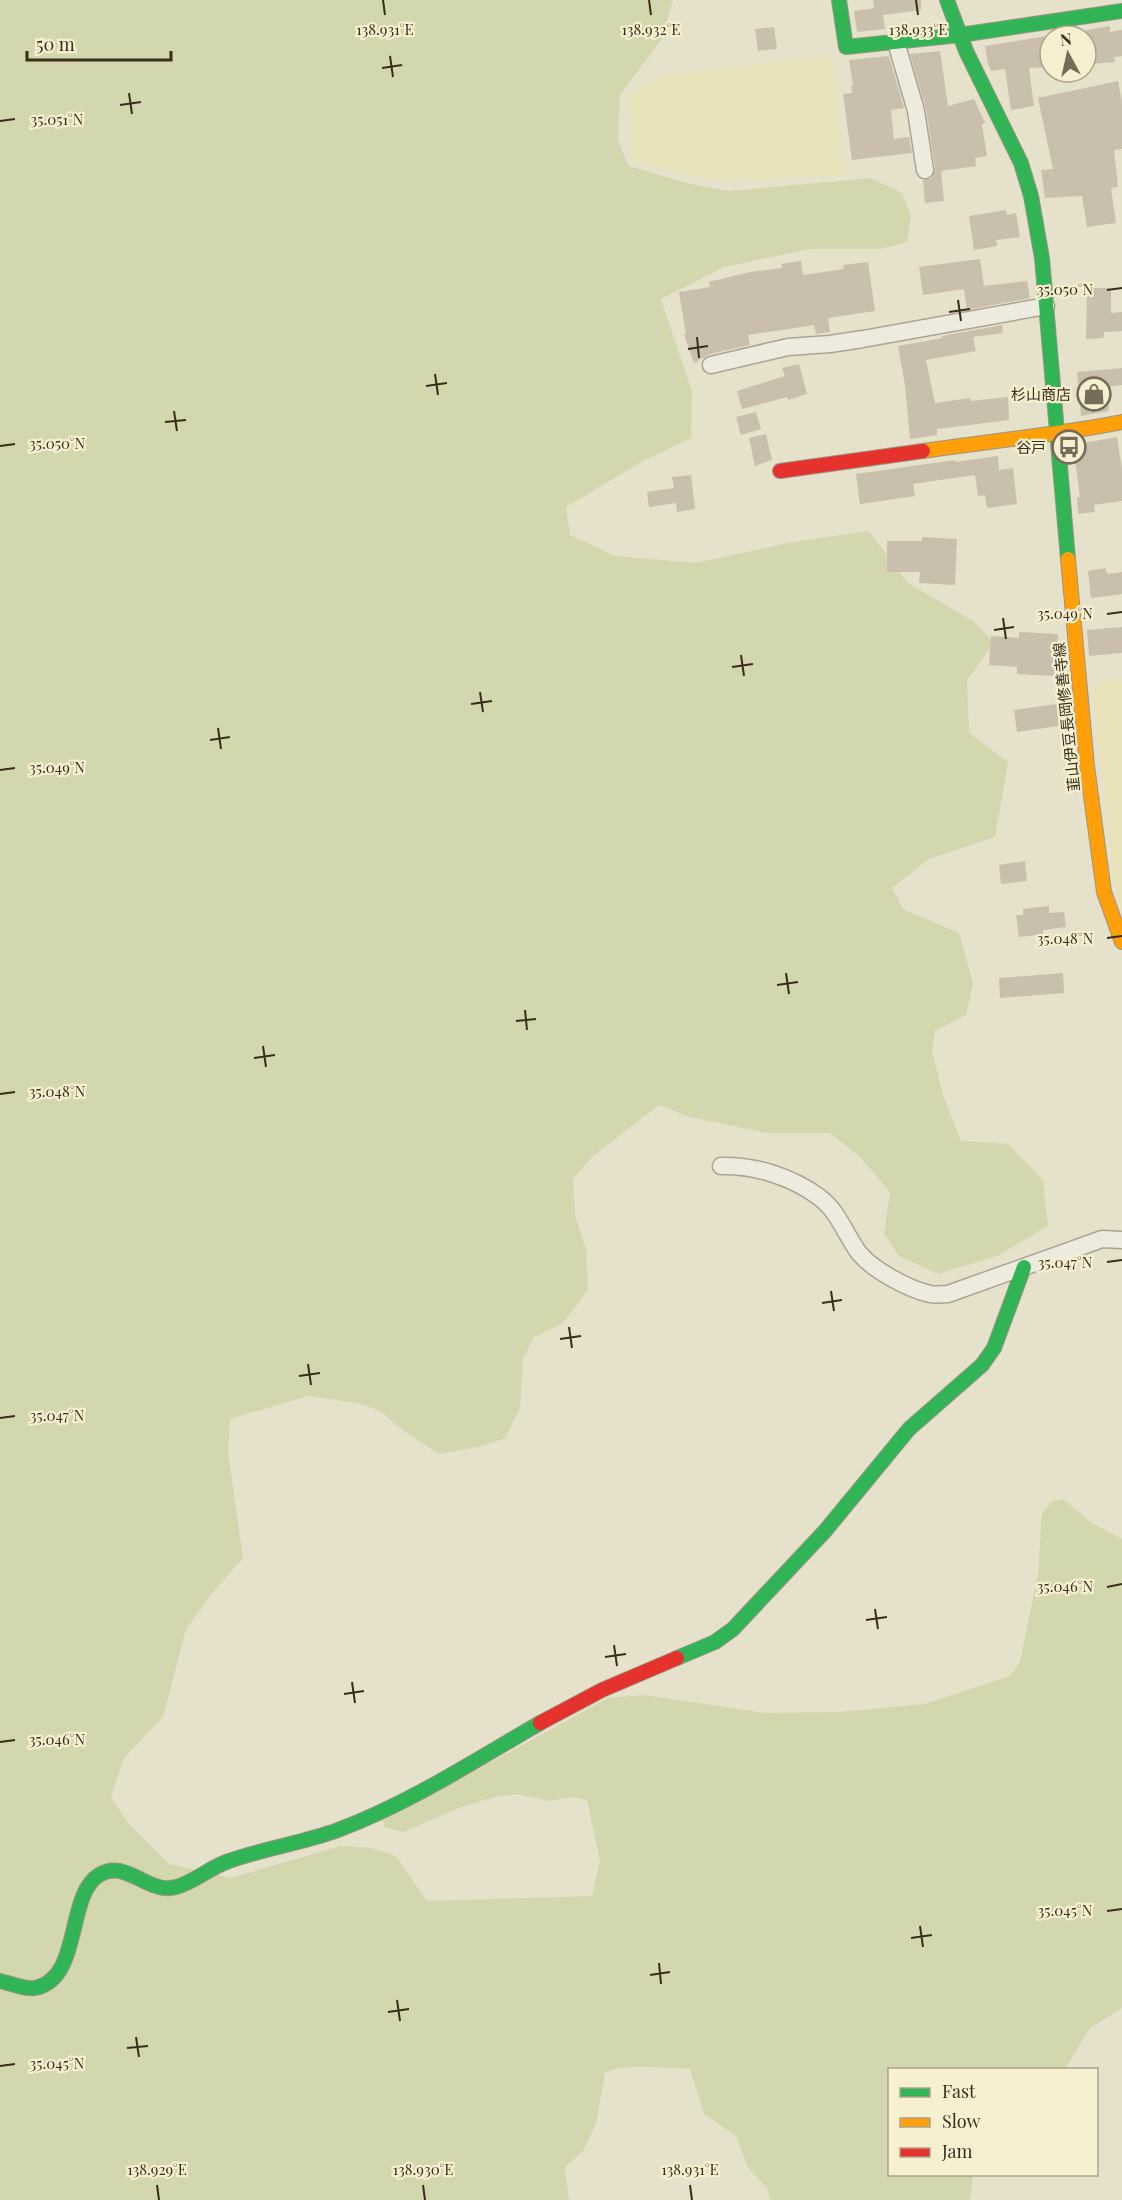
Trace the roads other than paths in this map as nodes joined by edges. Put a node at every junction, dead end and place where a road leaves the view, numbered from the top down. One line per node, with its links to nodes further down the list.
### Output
1 (839, 0): 5 (street)
2 (947, 0): 4 (street, 韮山伊豆長岡修善寺線)
3 (1122, 11): 4 (street)
4 (960, 35): 5 (street); 7 (street, 韮山伊豆長岡修善寺線)
5 (896, 42): 6 (street)
6 (925, 170)
7 (1046, 306): 8 (street); 10 (street, 韮山伊豆長岡修善寺線)
8 (711, 365)
9 (1122, 422): 10 (street)
10 (1059, 434): 11 (street); 12 (street, 韮山伊豆長岡修善寺線)
11 (780, 471)
12 (1122, 942)
13 (721, 1166): 15 (street)
14 (1122, 1240): 15 (street)
15 (1024, 1267): 16 (street)
16 (0, 1981)

